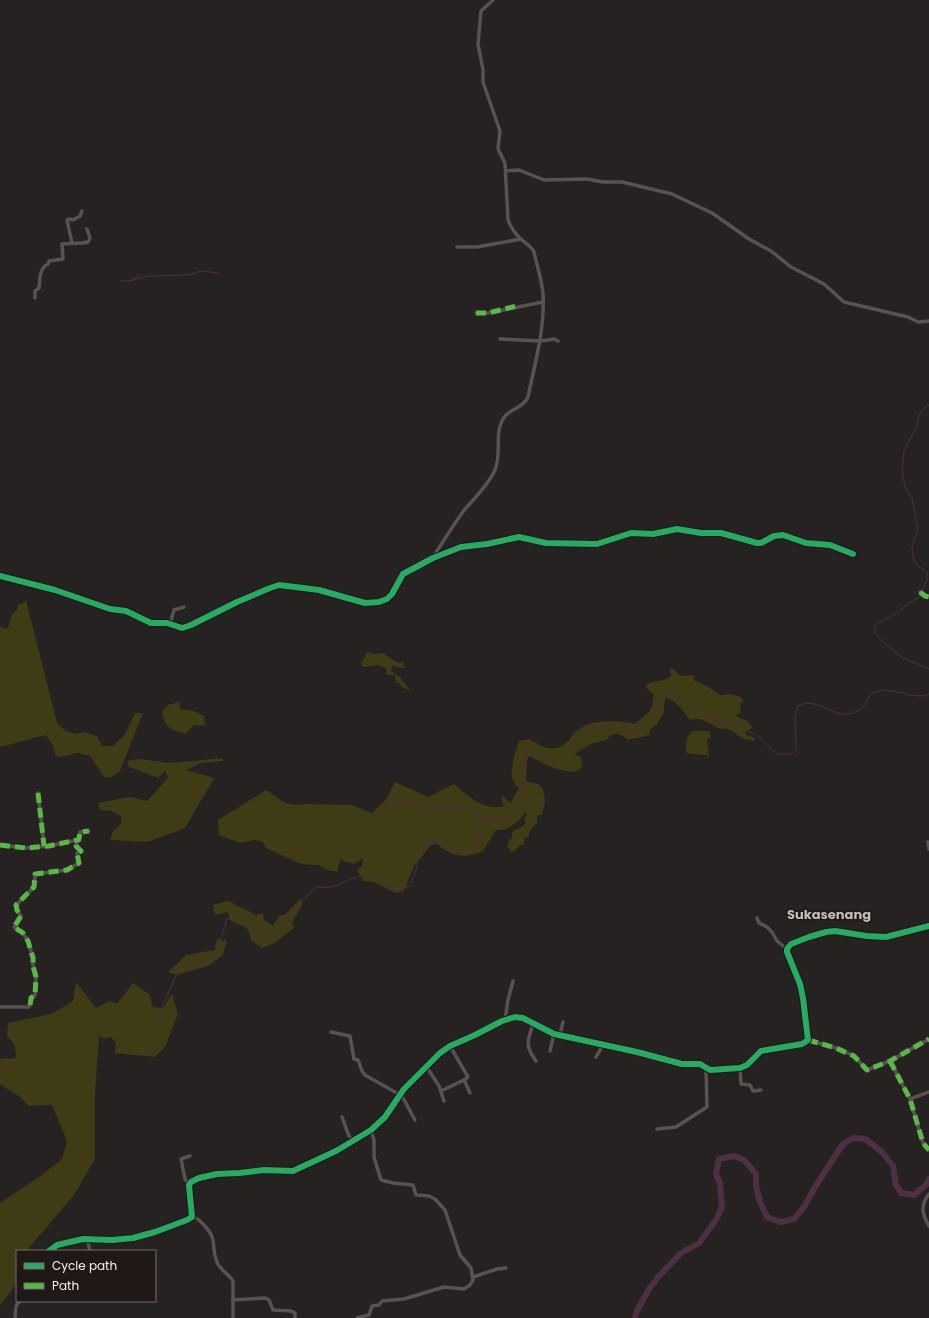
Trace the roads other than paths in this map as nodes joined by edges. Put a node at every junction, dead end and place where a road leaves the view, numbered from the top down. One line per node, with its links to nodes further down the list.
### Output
1 (493, 0): 2 (street)
2 (506, 171): 5 (street); 11 (street)
3 (82, 211): 6 (street)
4 (87, 229): 6 (street)
5 (520, 239): 7 (street); 9 (street)
6 (72, 242): 8 (street)
7 (457, 247)
8 (35, 298)
9 (543, 302): 10 (street); 13 (street)
10 (476, 313)
11 (929, 321)
12 (500, 339): 13 (street)
13 (541, 341): 14 (street); 16 (street)
14 (558, 341)
15 (853, 554): 16 (street)
16 (433, 558): 21 (street)
17 (0, 576): 21 (street)
18 (920, 592): 19 (street)
19 (927, 597)
20 (184, 607): 21 (street)
21 (170, 624)
22 (38, 793): 27 (street)
23 (89, 830): 24 (street)
24 (79, 839): 27 (street); 33 (street)
25 (928, 842): 28 (street)
26 (0, 845): 27 (street)
27 (44, 846)
28 (929, 848)
29 (757, 918): 31 (street)
30 (929, 926): 31 (street)
31 (787, 949): 41 (street)
32 (513, 981): 34 (street)
33 (0, 1008)
34 (505, 1020): 36 (street); 43 (street)
35 (564, 1022): 39 (street)
36 (533, 1023): 38 (street); 46 (street)
37 (331, 1032): 56 (street)
38 (554, 1034): 39 (street); 44 (street)
39 (560, 1035): 42 (street)
40 (929, 1039): 47 (street)
41 (808, 1040): 47 (street); 50 (street)
42 (603, 1045): 45 (street); 49 (street)
43 (450, 1046): 48 (street); 51 (street)
44 (550, 1051)
45 (596, 1057)
46 (536, 1061)
47 (890, 1061): 57 (street)
48 (426, 1066): 53 (street); 56 (street)
49 (706, 1068): 50 (street); 61 (street)
50 (740, 1068): 52 (street)
51 (464, 1080): 53 (street); 55 (street)
52 (761, 1090)
53 (442, 1091): 58 (street)
54 (929, 1092): 57 (street)
55 (470, 1093)
56 (400, 1094): 60 (street); 62 (street)
57 (910, 1099): 64 (street)
58 (444, 1101)
59 (342, 1118): 63 (street)
60 (415, 1120)
61 (657, 1129)
62 (371, 1130): 63 (street); 74 (street)
63 (355, 1141): 66 (street)
64 (929, 1150)
65 (190, 1156): 66 (street)
66 (189, 1185): 68 (street)
67 (929, 1194): 69 (street)
68 (192, 1217): 70 (street); 75 (street)
69 (929, 1226)
70 (87, 1238): 71 (street); 72 (street)
71 (50, 1250)
72 (90, 1250)
73 (506, 1268): 74 (street)
74 (473, 1277): 80 (street)
75 (233, 1300): 78 (street); 79 (street)
76 (19, 1302): 77 (street)
77 (16, 1318)
78 (232, 1318)
79 (295, 1318)
80 (357, 1318)

